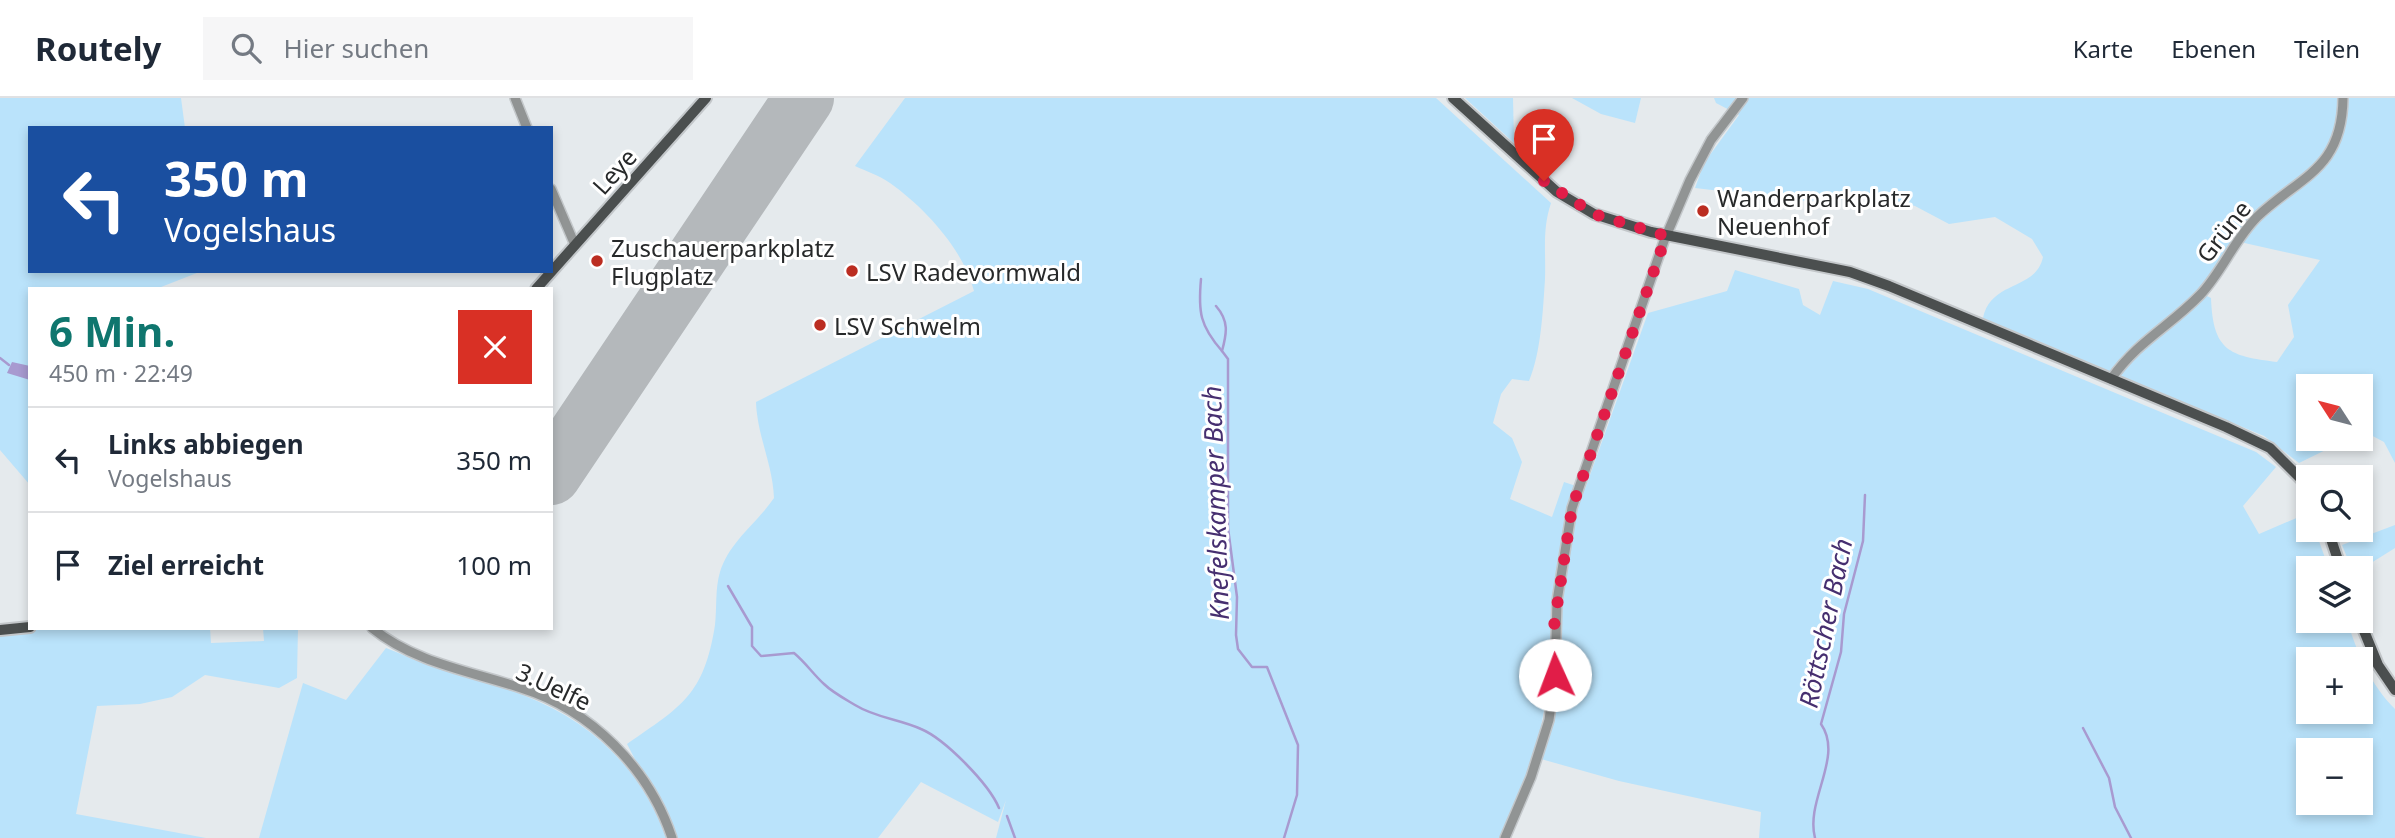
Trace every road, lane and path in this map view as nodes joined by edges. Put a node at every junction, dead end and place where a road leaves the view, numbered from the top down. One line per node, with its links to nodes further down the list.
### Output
1 (515, 98): 6 (street)
2 (706, 98): 9 (main road, Leye)
3 (1453, 98): 8 (main road)
4 (1743, 98): 8 (street)
5 (2343, 98): 13 (street, Grüne)
6 (526, 126)
7 (553, 194): 9 (street)
8 (1666, 236): 13 (main road); 21 (street)
9 (575, 245): 10 (main road, Leye)
10 (553, 270)
11 (550, 273): 12 (main road, Leye)
12 (538, 287)
13 (2111, 379): 14 (main road)
14 (2296, 474)
15 (28, 627): 16 (main road)
16 (0, 630)
17 (375, 630): 20 (street, 3.Uelfe)
18 (2365, 633): 19 (main road)
19 (2395, 690)
20 (672, 838)
21 (1505, 838)

